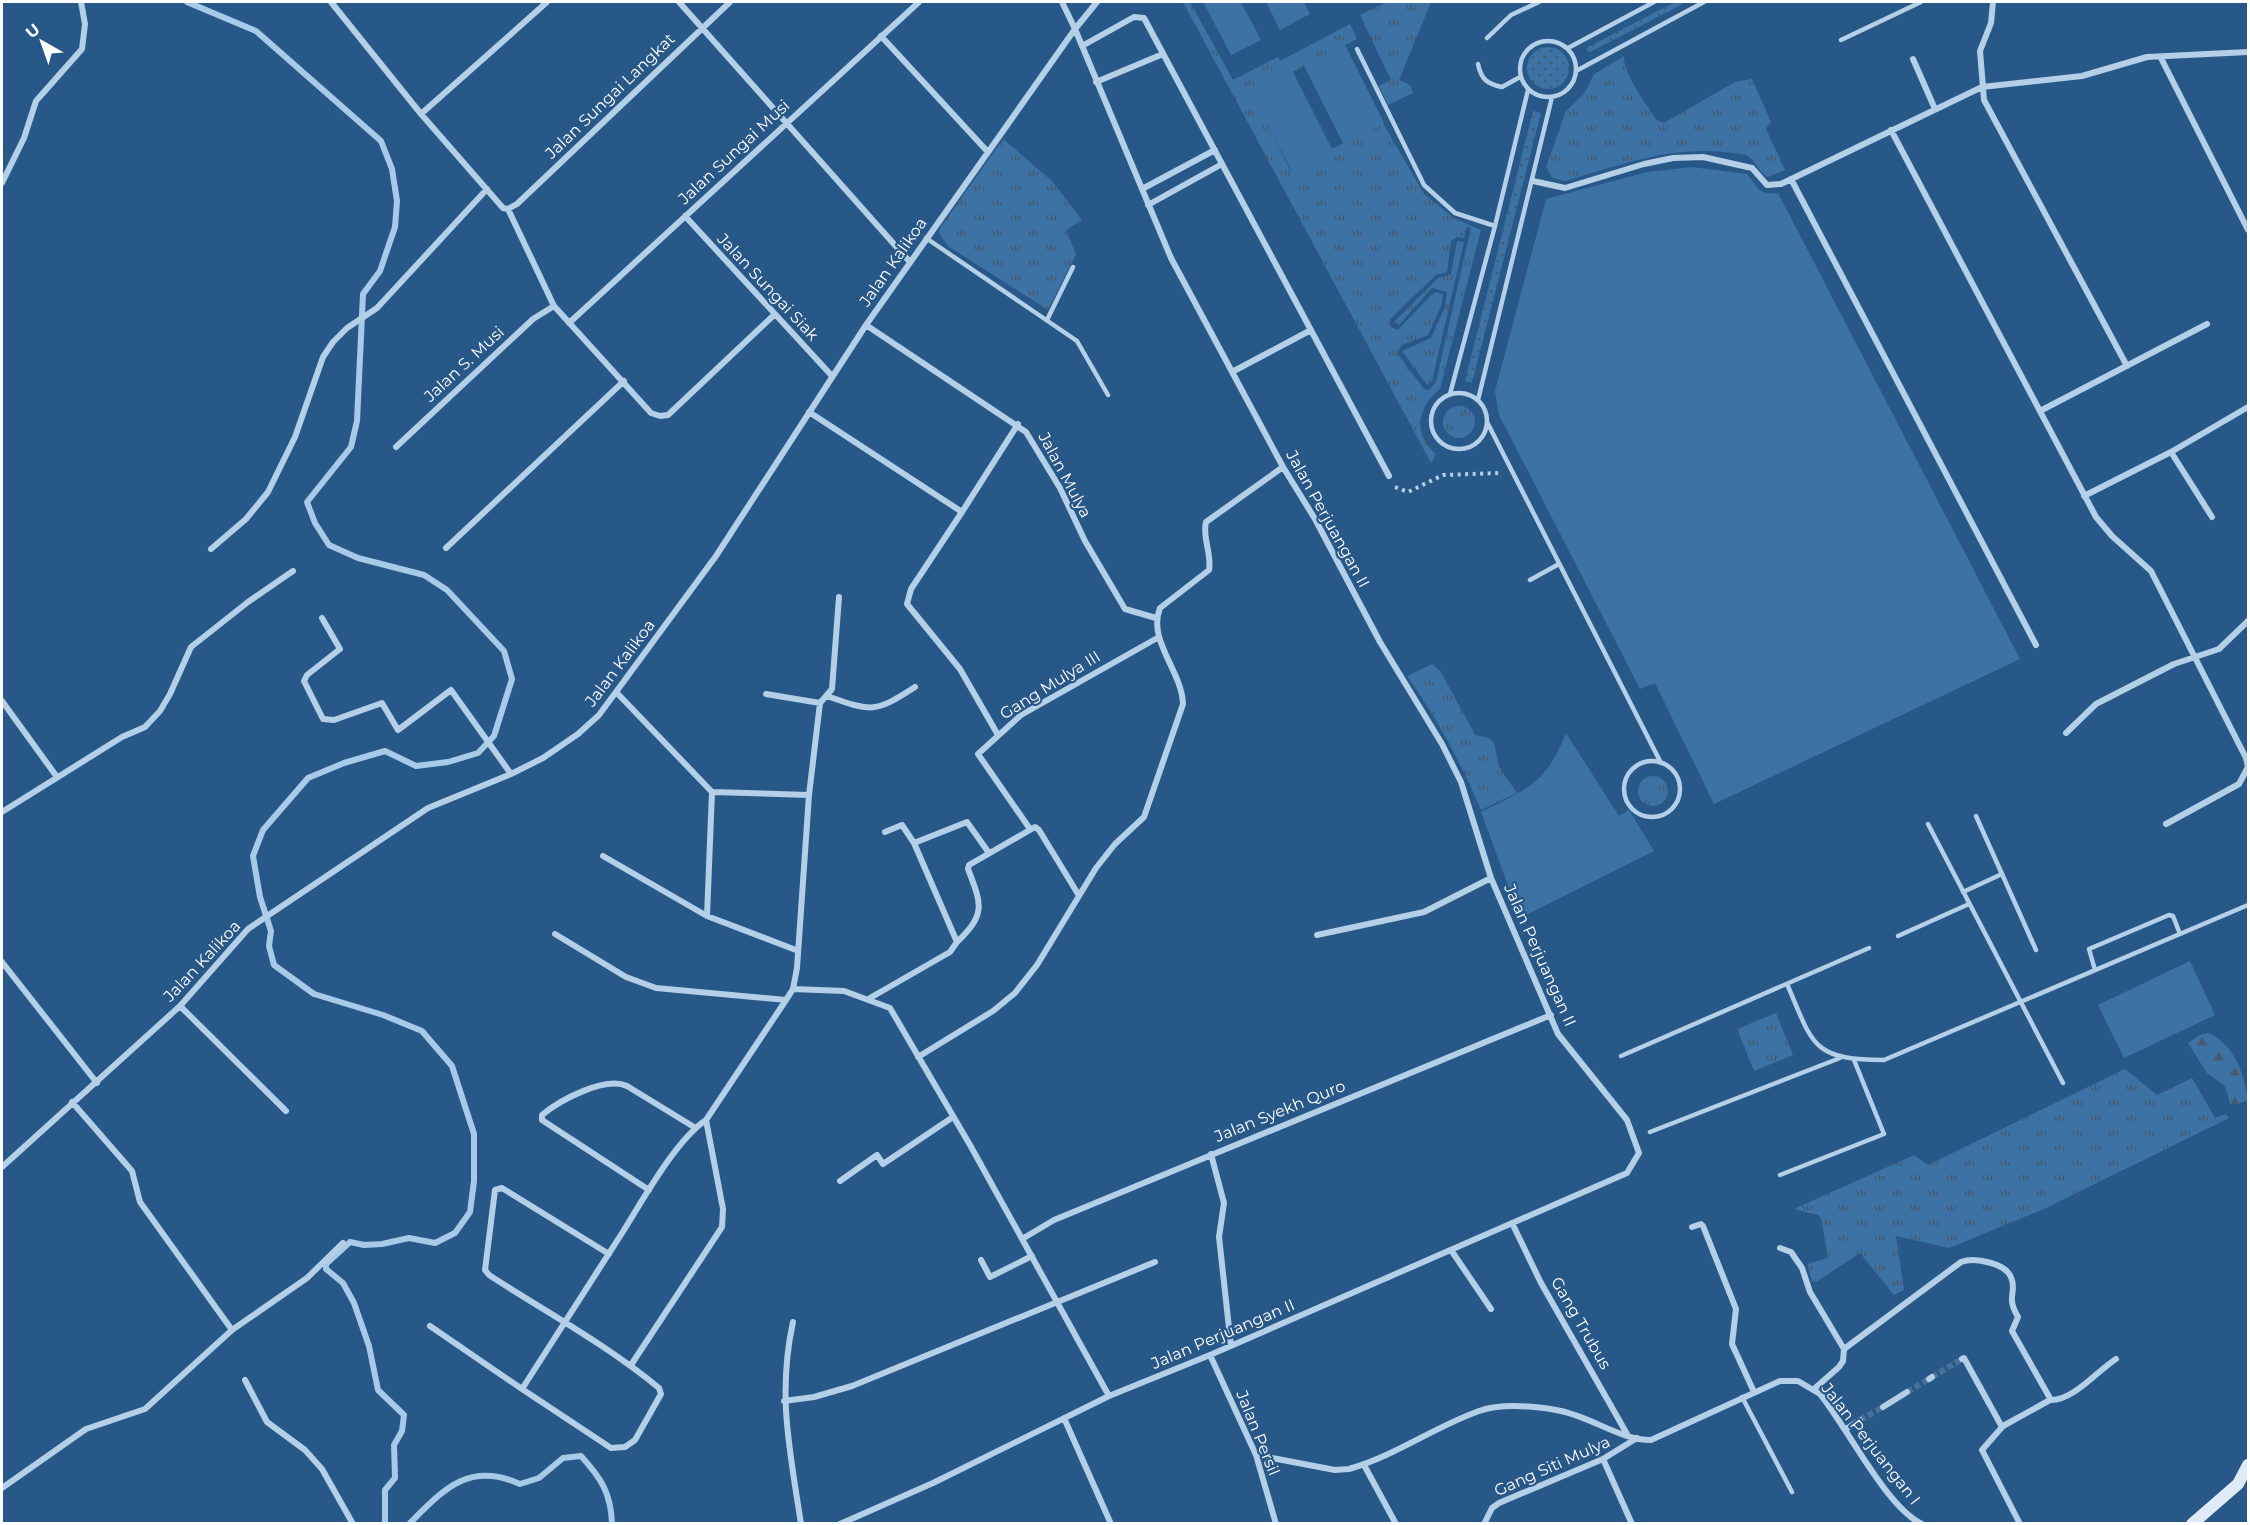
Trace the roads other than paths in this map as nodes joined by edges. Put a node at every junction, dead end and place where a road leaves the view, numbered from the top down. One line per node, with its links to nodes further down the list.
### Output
1 (81, 2): 42 (street)
2 (331, 2): 34 (street)
3 (547, 2): 34 (street)
4 (679, 2): 14 (street)
5 (730, 2): 14 (street, Jalan Sungai Langkat)
6 (919, 2): 16 (street, Jalan Sungai Musi)
7 (1062, 2): 15 (street)
8 (1097, 2): 15 (street, Jalan Kalikoa)
9 (1539, 2): 17 (lane)
10 (1654, 2): 20 (lane)
11 (1704, 2): 27 (lane)
12 (1921, 2): 18 (lane)
13 (1994, 2): 30 (street)
14 (701, 26): 35 (street); 46 (street, Jalan Sungai Langkat)
15 (1075, 30): 19 (street, Jalan Perjuangan II); 38 (street, Jalan Kalikoa)
16 (882, 36): 35 (street, Jalan Sungai Musi); 38 (street)
17 (1487, 38)
18 (1841, 40)
19 (1082, 46): 23 (street); 29 (street, Jalan Perjuangan II)
20 (1568, 48): 27 (lane); 28 (lane)
21 (1357, 49): 49 (lane)
22 (2248, 52): 24 (street)
23 (1163, 54): 29 (street); 37 (street)
24 (2161, 58): 30 (street); 48 (street)
25 (1913, 59): 33 (street)
26 (1478, 64): 28 (lane)
27 (1576, 71): 32 (lane)
28 (1521, 77): 31 (lane)
29 (1096, 82): 44 (street, Jalan Perjuangan II)
30 (1982, 87): 33 (street); 61 (street)
31 (1528, 90): 32 (lane); 49 (lane)
32 (1552, 97): 41 (lane)
33 (1935, 109): 36 (street)
34 (421, 114): 43 (street)
35 (786, 123): 47 (street, Jalan Sungai Musi); 52 (street)
36 (1891, 130): 40 (street); 69 (street)
37 (1215, 150): 39 (street); 44 (street)
38 (987, 151): 51 (street, Jalan Kalikoa)
39 (1222, 164): 45 (street); 60 (street)
40 (1791, 179): 41 (street); 90 (street)
41 (1533, 181): 67 (lane)
42 (2, 183)
43 (487, 189): 46 (street); 81 (street)
44 (1142, 189): 45 (street, Jalan Perjuangan II)
45 (1148, 205): 62 (street, Jalan Perjuangan II)
46 (508, 209): 54 (street)
47 (685, 216): 55 (street, Jalan Sungai Siak); 57 (street, Jalan Sungai Musi)
48 (2245, 216): 50 (street)
49 (1495, 226): 65 (lane)
50 (2248, 230)
51 (926, 238): 52 (street, Jalan Kalikoa); 56 (lane)
52 (909, 261): 59 (street, Jalan Kalikoa)
53 (1073, 267): 56 (lane)
54 (554, 306): 57 (street); 73 (street, Jalan S. Musi)
55 (775, 314): 63 (street, Jalan Sungai Siak); 64 (street)
56 (1047, 320): 66 (lane)
57 (569, 323): 64 (street)
58 (2206, 324): 61 (street)
59 (866, 325): 63 (street, Jalan Kalikoa); 72 (street, Jalan Mulya)
60 (1311, 330): 62 (street); 76 (street)
61 (2127, 366): 69 (street)
62 (1232, 372): 75 (street, Jalan Perjuangan II)
63 (832, 376): 70 (street, Jalan Kalikoa)
64 (624, 381): 80 (street)
65 (1450, 394): 67 (lane); 71 (lane)
66 (1108, 395)
67 (1478, 400): 71 (lane)
68 (2248, 407): 74 (street)
69 (2040, 411): 77 (street)
70 (809, 412): 78 (street); 93 (street, Jalan Kalikoa)
71 (1487, 422): 82 (lane)
72 (1017, 424): 78 (street); 87 (street, Jalan Mulya)
73 (396, 447)
74 (2171, 452): 77 (street); 79 (street)
75 (1283, 466): 87 (street); 115 (street, Jalan Perjuangan II)
76 (1389, 476)
77 (2085, 496): 91 (street)
78 (962, 512): 99 (street)
79 (2211, 517)
80 (446, 548)
81 (210, 549)
82 (1559, 564): 84 (lane); 100 (lane)
83 (293, 572): 102 (street)
84 (1530, 579)
85 (839, 597): 95 (street)
86 (322, 618): 101 (street)
87 (1156, 618): 89 (street)
88 (2248, 621): 91 (street)
89 (1160, 637): 99 (street, Gang Mulya III); 117 (street)
90 (2036, 645)
91 (2194, 658): 98 (street); 108 (street)
92 (915, 687): 95 (street)
93 (617, 693): 101 (street, Jalan Kalikoa); 103 (street)
94 (766, 694): 97 (street)
95 (827, 696): 97 (street)
96 (2, 701): 102 (street)
97 (820, 703): 104 (street)
98 (2066, 733)
99 (998, 735): 109 (street, Gang Mulya III)
100 (1661, 763): 100 (lane)
101 (511, 774): 136 (street, Jalan Kalikoa)
102 (57, 777): 105 (street)
103 (712, 792): 104 (street); 120 (street)
104 (809, 795): 127 (street)
105 (2, 812)
106 (1976, 816): 114 (lane)
107 (1928, 824): 116 (lane)
108 (2166, 824)
109 (1030, 829): 112 (street); 117 (street)
110 (885, 832): 111 (street)
111 (914, 843): 112 (street); 125 (street)
112 (989, 853): 125 (street)
113 (603, 856): 120 (street)
114 (2002, 874): 116 (lane); 128 (lane)
115 (1491, 878): 123 (street); 137 (street, Jalan Perjuangan II)
116 (1963, 892): 118 (lane)
117 (1078, 894): 139 (street)
118 (1969, 904): 124 (lane); 135 (lane)
119 (2248, 905): 122 (lane)
120 (707, 916): 127 (street)
121 (555, 934): 134 (street)
122 (2180, 934): 130 (lane); 130 (lane)
123 (1317, 935)
124 (1898, 936)
125 (957, 942): 133 (street)
126 (1869, 948): 131 (lane)
127 (796, 950): 132 (street)
128 (2036, 950)
129 (2, 962): 142 (street)
130 (2095, 970): 135 (lane)
131 (1787, 984): 138 (lane); 140 (lane)
132 (793, 989): 133 (street); 134 (street)
133 (870, 998): 139 (street)
134 (786, 1000): 147 (street)
135 (2020, 1002): 141 (lane); 143 (lane)
136 (180, 1006): 142 (street, Jalan Kalikoa); 145 (street)
137 (1551, 1015): 150 (street, Jalan Syekh Quro); 155 (street, Jalan Perjuangan II)
138 (1621, 1056)
139 (918, 1057): 146 (street)
140 (1840, 1058): 141 (lane); 149 (lane)
141 (1854, 1060): 152 (lane)
142 (97, 1083): 144 (street, Jalan Kalikoa)
143 (2063, 1083)
144 (72, 1102): 151 (street, Jalan Kalikoa); 170 (street)
145 (286, 1112)
146 (953, 1116): 153 (street); 157 (street)
147 (706, 1119): 148 (street); 176 (street)
148 (694, 1127): 154 (street); 154 (street)
149 (1650, 1132)
150 (1210, 1154): 157 (street, Jalan Syekh Quro); 171 (street)
151 (2, 1167)
152 (1780, 1175)
153 (840, 1181)
154 (649, 1190): 161 (street)
155 (1512, 1223): 160 (street, Jalan Perjuangan II); 191 (street, Gang Trubus)
156 (1692, 1227): 180 (street)
157 (1022, 1239): 162 (street)
158 (343, 1243): 170 (street)
159 (1780, 1248): 172 (street)
160 (1451, 1250): 166 (street); 171 (street, Jalan Perjuangan II)
161 (609, 1254): 168 (street); 168 (street)
162 (1032, 1256): 163 (street); 165 (street)
163 (981, 1260)
164 (1155, 1262): 165 (street)
165 (1058, 1302): 182 (street); 185 (street)
166 (1491, 1309)
167 (793, 1322): 185 (street)
168 (564, 1323): 176 (street); 178 (street)
169 (430, 1326): 178 (street)
170 (232, 1330): 197 (street)
171 (1231, 1346): 173 (street, Jalan Perjuangan II)
172 (1844, 1349): 179 (street); 184 (street)
173 (1210, 1355): 182 (street, Jalan Perjuangan II); 193 (street, Jalan Persil)
174 (1962, 1359): 189 (street)
175 (2116, 1359): 184 (street)
176 (631, 1365): 178 (street)
177 (245, 1380): 200 (street)
178 (522, 1389)
179 (1814, 1389): 180 (street, Jalan Perjuangan I); 190 (street, Jalan Perjuangan I)
180 (1754, 1392): 183 (street, Jalan Perjuangan I)
181 (1907, 1392): 186 (street)
182 (1109, 1396): 187 (street, Jalan Perjuangan II)
183 (1742, 1397): 192 (street, Jalan Perjuangan I); 198 (lane)
184 (2051, 1400): 189 (street)
185 (784, 1401): 201 (street)
186 (1883, 1407)
187 (1064, 1419): 202 (street, Jalan Perjuangan II); 203 (street)
188 (1860, 1420): 190 (street)
189 (2002, 1427): 208 (street)
190 (1846, 1429): 199 (street, Jalan Perjuangan I)
191 (1628, 1435): 192 (street, Jalan Perjuangan I); 195 (street, Jalan Perjuangan I)
192 (1637, 1438): 194 (street, Gang Siti Mulya)
193 (1256, 1455): 195 (street, Jalan Perjuangan I); 204 (street, Jalan Persil)
194 (1603, 1459): 206 (street, Gang Siti Mulya); 207 (street)
195 (1364, 1465): 205 (street)
196 (2248, 1465): 209 (street)
197 (2, 1488)
198 (1792, 1492)
199 (1916, 1523)
200 (353, 1524)
201 (801, 1524)
202 (840, 1524)
203 (1111, 1524)
204 (1276, 1524)
205 (1396, 1524)
206 (1484, 1524)
207 (1632, 1524)
208 (2020, 1524)
209 (2192, 1524)

